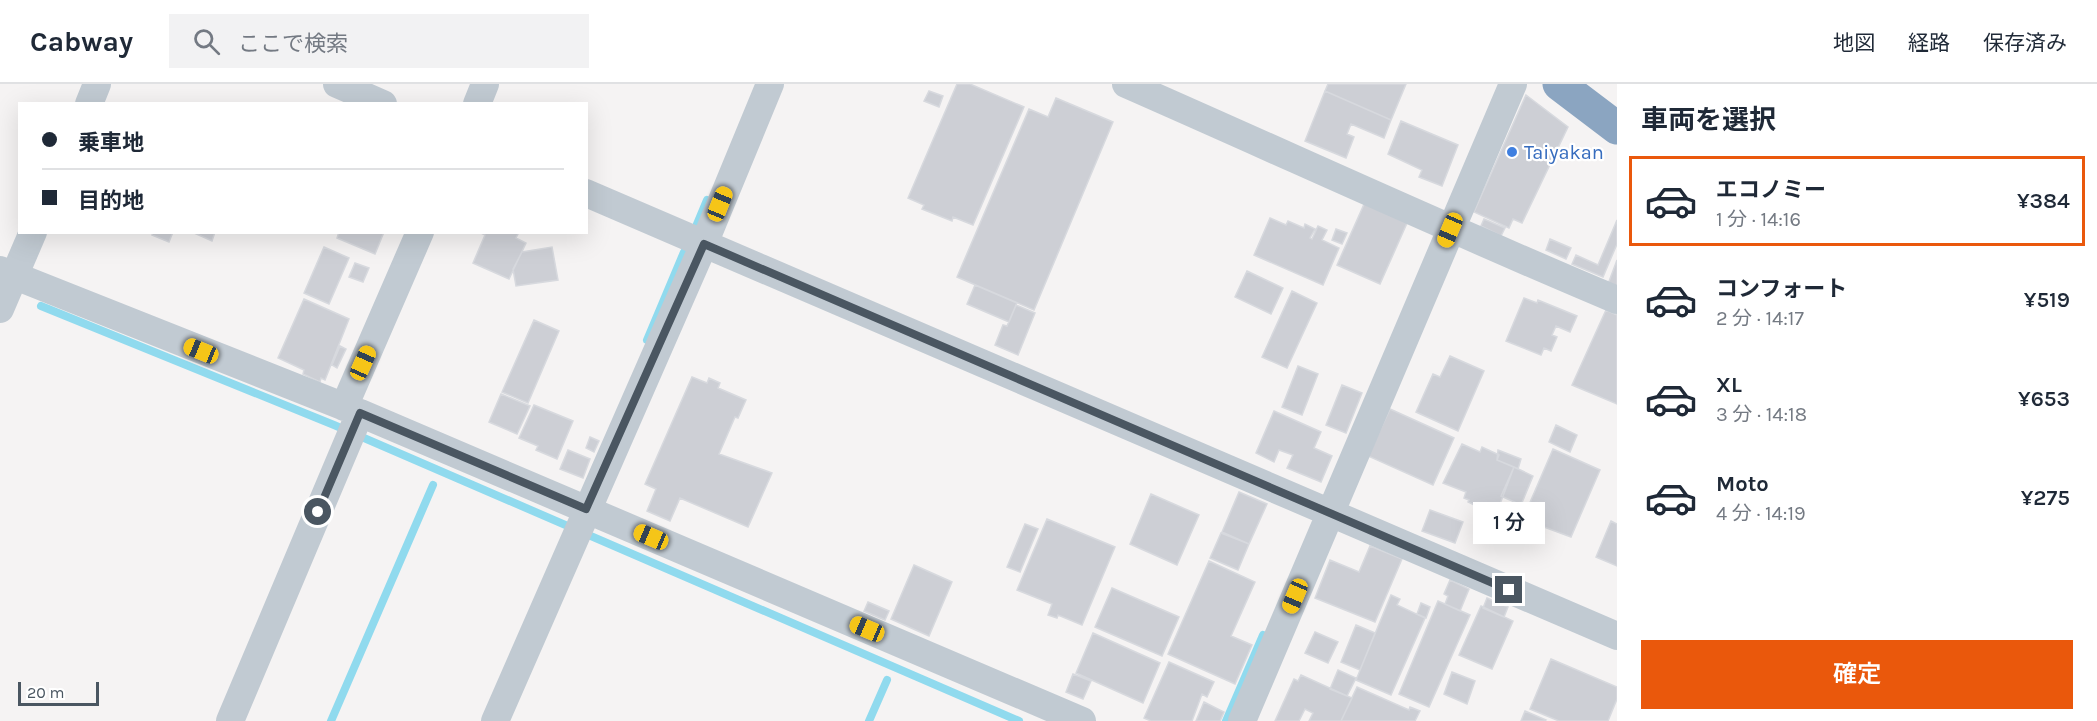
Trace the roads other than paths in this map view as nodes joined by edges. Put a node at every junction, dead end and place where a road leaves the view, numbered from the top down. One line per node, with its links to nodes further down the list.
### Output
1 (97, 84): 8 (street)
2 (337, 84): 9 (street)
3 (485, 84): 10 (street)
4 (770, 84): 16 (street)
5 (1126, 84): 13 (street)
6 (1513, 84): 13 (street)
7 (1559, 84): 11 (highway)
8 (90, 102)
9 (378, 102)
10 (478, 102)
11 (1617, 128)
12 (588, 194): 16 (street)
13 (1450, 230): 18 (street); 22 (street)
14 (32, 234): 17 (street)
15 (419, 234): 20 (street)
16 (704, 244): 21 (street); 22 (street)
17 (7, 273): 19 (street); 20 (street)
18 (1617, 300)
19 (0, 309)
20 (354, 412): 21 (street); 24 (street)
21 (585, 511): 25 (street); 26 (street)
22 (1331, 512): 23 (street); 27 (street)
23 (1617, 636)
24 (230, 721)
25 (495, 721)
26 (1082, 721)
27 (1242, 721)

